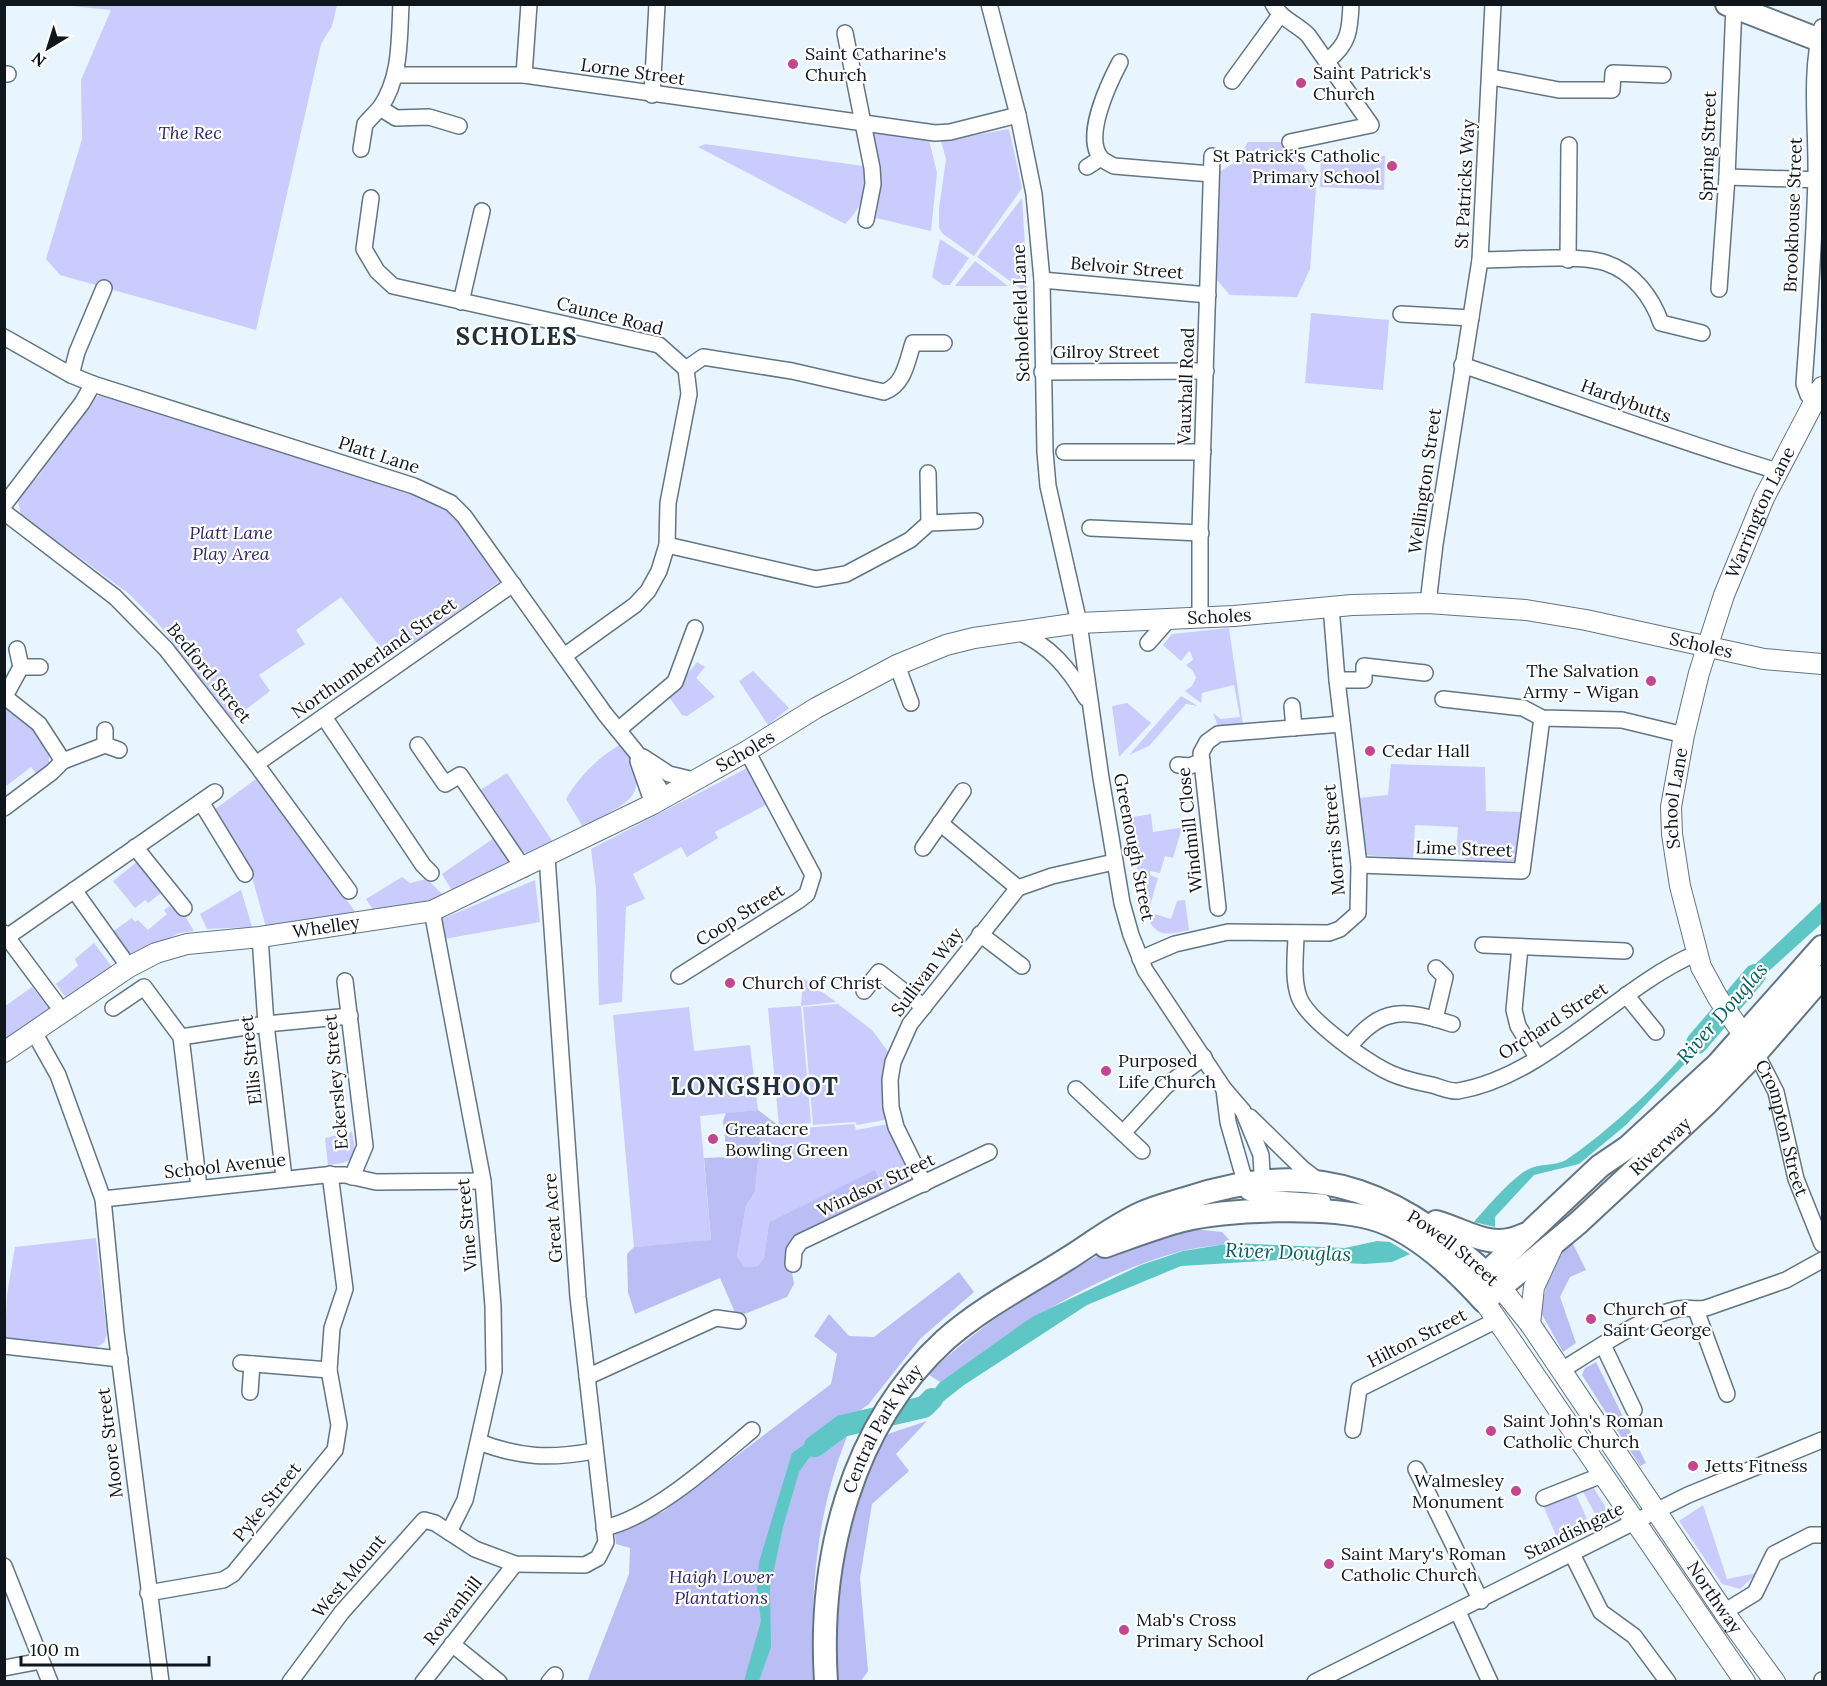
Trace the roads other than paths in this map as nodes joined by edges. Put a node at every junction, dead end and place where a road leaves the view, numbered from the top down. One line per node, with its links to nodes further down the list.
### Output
1 (401, 4): 13 (street)
2 (529, 4): 14 (street)
3 (657, 4): 18 (street)
4 (989, 4): 20 (street, Scholefield Lane)
5 (1352, 4): 11 (street)
6 (1493, 4): 16 (street, St Patricks Way)
7 (1731, 5): 10 (highway); 30 (street, Spring Street)
8 (1277, 10): 11 (street); 17 (street)
9 (845, 33): 21 (street)
10 (1821, 36): 31 (street, Brookhouse Street)
11 (1328, 60): 23 (street)
12 (1120, 62): 27 (street)
13 (397, 75): 14 (street, Lorne Street); 19 (street)
14 (524, 75): 18 (street, Lorne Street)
15 (1663, 75): 16 (street)
16 (1491, 77): 35 (street, St Patricks Way)
17 (1232, 81)
18 (652, 95): 21 (street, Lorne Street)
19 (380, 108): 22 (street); 25 (street)
20 (1018, 115): 21 (street, Lorne Street); 37 (street, Scholefield Lane)
21 (862, 124): 34 (street)
22 (459, 126)
23 (1290, 142)
24 (1569, 145): 36 (street)
25 (361, 149)
26 (1212, 156): 29 (street, Vauxhall Road)
27 (1101, 158): 28 (street); 29 (street)
28 (1087, 167)
29 (1211, 174): 40 (street, Vauxhall Road)
30 (1727, 177): 31 (street); 39 (street, Spring Street)
31 (1819, 179): 53 (street, Brookhouse Street)
32 (371, 198): 41 (street, Caunce Road)
33 (482, 211): 41 (street)
34 (866, 220)
35 (1480, 260): 36 (street); 43 (street, St Patricks Way)
36 (1568, 260): 44 (street)
37 (1042, 280): 40 (street, Belvoir Street); 50 (street, Scholefield Lane)
38 (104, 288): 51 (street)
39 (1719, 289)
40 (1208, 295): 49 (street, Vauxhall Road)
41 (461, 302): 48 (street, Caunce Road)
42 (1401, 314): 43 (street)
43 (1471, 318): 47 (street, St Patricks Way)
44 (1702, 333)
45 (4, 337): 51 (street, Platt Lane)
46 (944, 343): 48 (street)
47 (1462, 365): 56 (street, Hardybutts); 66 (street, Wellington Street)
48 (686, 369): 64 (street)
49 (1206, 371): 50 (street, Gilroy Street); 55 (street, Vauxhall Road)
50 (1042, 372): 70 (street, Scholefield Lane)
51 (71, 375): 52 (street, Platt Lane)
52 (93, 384): 58 (street); 65 (street, Platt Lane)
53 (1819, 393): 56 (main road, Warrington Lane)
54 (1064, 452): 55 (street)
55 (1203, 452): 63 (street, Vauxhall Road)
56 (1777, 471): 74 (main road, Warrington Lane)
57 (928, 473): 61 (street)
58 (4, 505)
59 (4, 512): 100 (street, Bedford Street)
60 (975, 521): 61 (street)
61 (929, 523): 64 (street)
62 (1090, 528): 63 (street)
63 (1201, 533): 68 (street, Vauxhall Road)
64 (667, 545): 76 (street)
65 (513, 584): 76 (street, Platt Lane); 88 (street, Northumberland Street)
66 (1428, 603): 67 (main road, Scholes); 74 (main road, Scholes)
67 (1331, 606): 68 (main road, Scholes); 82 (street, Morris Street)
68 (1200, 617): 69 (main road, Scholes)
69 (1170, 618): 70 (main road, Scholes); 73 (street)
70 (1079, 623): 72 (main road, Scholes); 86 (street, Greenough Street)
71 (695, 628): 93 (street)
72 (1015, 630): 78 (main road, Scholes); 86 (street)
73 (1148, 643)
74 (1708, 645): 77 (main road, Scholes); 94 (main road, School Lane)
75 (17, 649): 79 (street)
76 (564, 656): 93 (street, Platt Lane)
77 (1822, 664)
78 (897, 665): 85 (street); 96 (main road, Scholes)
79 (21, 667): 80 (street); 83 (street)
80 (40, 667)
81 (1425, 673): 82 (street)
82 (1337, 680): 90 (street, Morris Street)
83 (5, 698): 99 (street)
84 (1443, 699): 89 (street)
85 (911, 703)
86 (1089, 703): 112 (street, Greenough Street)
87 (1292, 706): 91 (street)
88 (324, 717): 100 (street, Northumberland Street); 115 (street)
89 (1542, 718): 94 (street); 113 (street, Lime Street)
90 (1342, 724): 91 (street, Windmill Close); 113 (street, Morris Street)
91 (1294, 728): 98 (street, Windmill Close)
92 (105, 730): 99 (street)
93 (618, 730): 97 (street, Platt Lane)
94 (1684, 735): 131 (main road, School Lane)
95 (418, 745): 114 (street)
96 (747, 751): 102 (main road, Scholes); 136 (street, Coop Street)
97 (636, 752): 102 (street, Platt Lane); 105 (street, Platt Lane)
98 (1202, 760): 101 (street); 121 (street, Windmill Close)
99 (63, 761): 107 (street)
100 (256, 764): 119 (street, Bedford Street)
101 (1178, 765)
102 (694, 780): 105 (main road, Scholes)
103 (963, 791): 108 (street)
104 (215, 792): 106 (street)
105 (659, 800): 111 (main road, Whelley)
106 (201, 802): 109 (street); 116 (street)
107 (4, 808)
108 (940, 823): 110 (street); 117 (street)
109 (135, 848): 118 (street); 120 (street)
110 (923, 848)
111 (547, 857): 114 (main road, Whelley); 188 (street, Great Acre)
112 (1114, 862): 117 (street); 132 (street, Greenough Street)
113 (1359, 865): 123 (street, Morris Street)
114 (524, 869): 122 (main road, Whelley)
115 (424, 870)
116 (245, 874)
117 (1018, 888): 124 (street, Sullivan Way)
118 (74, 890): 125 (street); 134 (street)
119 (349, 891)
120 (184, 908)
121 (1218, 908)
122 (432, 911): 126 (main road, Whelley); 166 (street, Vine Street)
123 (1296, 933): 132 (street, Morris Street); 152 (street, Orchard Street)
124 (980, 934): 133 (street); 142 (street, Sullivan Way)
125 (5, 936): 141 (street)
126 (260, 937): 134 (main road, Whelley); 146 (street, Ellis Street)
127 (1483, 945): 128 (street)
128 (1520, 946): 130 (street); 156 (street)
129 (1822, 947): 150 (highway, Riverway)
130 (1625, 951)
131 (1697, 952): 140 (street, Orchard Street); 150 (main road, Crompton Street)
132 (1140, 959): 155 (street, Greenough Street)
133 (1022, 966)
134 (129, 967): 149 (main road, Whelley)
135 (1446, 972): 145 (street)
136 (679, 976)
137 (1822, 977): 154 (highway, Riverway)
138 (345, 981): 144 (street, Eckersley Street)
139 (864, 991): 142 (street)
140 (1626, 995): 148 (street); 156 (street, Orchard Street)
141 (56, 1003)
142 (924, 1007): 168 (street, Sullivan Way)
143 (113, 1008): 151 (street)
144 (350, 1016): 146 (street); 164 (street, Eckersley Street)
145 (1434, 1019): 147 (street); 152 (street)
146 (266, 1024): 151 (street); 165 (street, Ellis Street)
147 (1452, 1024)
148 (1656, 1032)
149 (34, 1034): 153 (main road, Whelley); 171 (street, Moore Street)
150 (1744, 1034): 154 (main road, Crompton Street); 172 (highway, Riverway)
151 (181, 1037): 169 (street)
152 (1349, 1047): 156 (street, Orchard Street)
153 (4, 1052)
154 (1756, 1053): 174 (highway, Riverway); 175 (street, Crompton Street)
155 (1204, 1057): 158 (street, Greenough Street); 160 (street)
156 (1537, 1057)
157 (1076, 1089): 160 (street)
158 (1224, 1089): 159 (street, Greenough Street); 170 (street, Greenough Street)
159 (1243, 1111): 167 (street); 170 (street, Greenough Street)
160 (1123, 1134): 161 (street)
161 (1142, 1151)
162 (989, 1152): 168 (street, Windsor Street)
163 (330, 1174): 164 (street, School Avenue); 165 (street, School Avenue); 186 (street, Pyke Street)
164 (352, 1177): 166 (street, School Avenue)
165 (284, 1178): 169 (street, School Avenue)
166 (483, 1181): 195 (street, Vine Street)
167 (1321, 1182): 170 (highway, Powell Street); 173 (highway, Powell Street)
168 (924, 1184): 178 (street, Windsor Street)
169 (199, 1187): 171 (street, School Avenue)
170 (1259, 1194): 173 (highway, Powell Street); 176 (highway, Central Park Way); 176 (highway, Central Park Way)
171 (103, 1199): 185 (street, Moore Street)
172 (1532, 1231): 173 (highway, Riverway); 179 (highway, Riverway)
173 (1435, 1233): 179 (highway, Powell Street)
174 (1554, 1244): 179 (highway, Riverway); 182 (main road)
175 (1822, 1244)
176 (1072, 1256): 220 (highway, Central Park Way)
177 (1822, 1260): 180 (street)
178 (793, 1264)
179 (1488, 1294): 182 (main road, Powell Street); 193 (street, Hilton Street); 198 (main road, Powell Street)
180 (1701, 1309): 183 (street); 190 (street)
181 (738, 1321): 188 (street)
182 (1530, 1324): 187 (main road, Powell Street)
183 (1603, 1345): 187 (street); 191 (street)
184 (4, 1346): 185 (street)
185 (120, 1359): 208 (street, Moore Street)
186 (329, 1370): 189 (street); 208 (street, Pyke Street)
187 (1562, 1370): 200 (main road, Powell Street)
188 (587, 1377): 196 (street, Great Acre)
189 (250, 1392)
190 (1727, 1394)
191 (1634, 1410)
192 (752, 1430): 202 (street)
193 (1353, 1430)
194 (1822, 1440): 200 (street, Standishgate)
195 (479, 1442): 196 (street); 203 (street, Vine Street)
196 (594, 1451): 202 (street, Great Acre)
197 (1416, 1469): 209 (street)
198 (1602, 1475): 199 (street); 201 (main road, Powell Street)
199 (1545, 1498)
200 (1658, 1510): 201 (street, Standishgate); 211 (main road, Northway)
201 (1635, 1523): 205 (street, Standishgate); 224 (main road, Northway)
202 (604, 1528): 206 (street, Great Acre)
203 (449, 1532): 206 (street); 217 (street, West Mount)
204 (1822, 1535): 211 (street)
205 (1572, 1554): 209 (street, Standishgate); 223 (street)
206 (514, 1564): 212 (street, Rowanhill)
207 (4, 1566): 213 (street)
208 (148, 1593): 216 (street, Moore Street)
209 (1481, 1601): 210 (street, Standishgate)
210 (1458, 1612): 221 (street, Standishgate); 222 (street)
211 (1724, 1612): 225 (main road, Northway)
212 (452, 1644): 218 (street, Rowanhill); 219 (street)
213 (41, 1661): 214 (street); 215 (street)
214 (4, 1668)
215 (50, 1682)
216 (161, 1682)
217 (290, 1682)
218 (423, 1682)
219 (499, 1682)
220 (826, 1682)
221 (1315, 1682)
222 (1490, 1682)
223 (1668, 1682)
224 (1745, 1682)
225 (1775, 1682)

